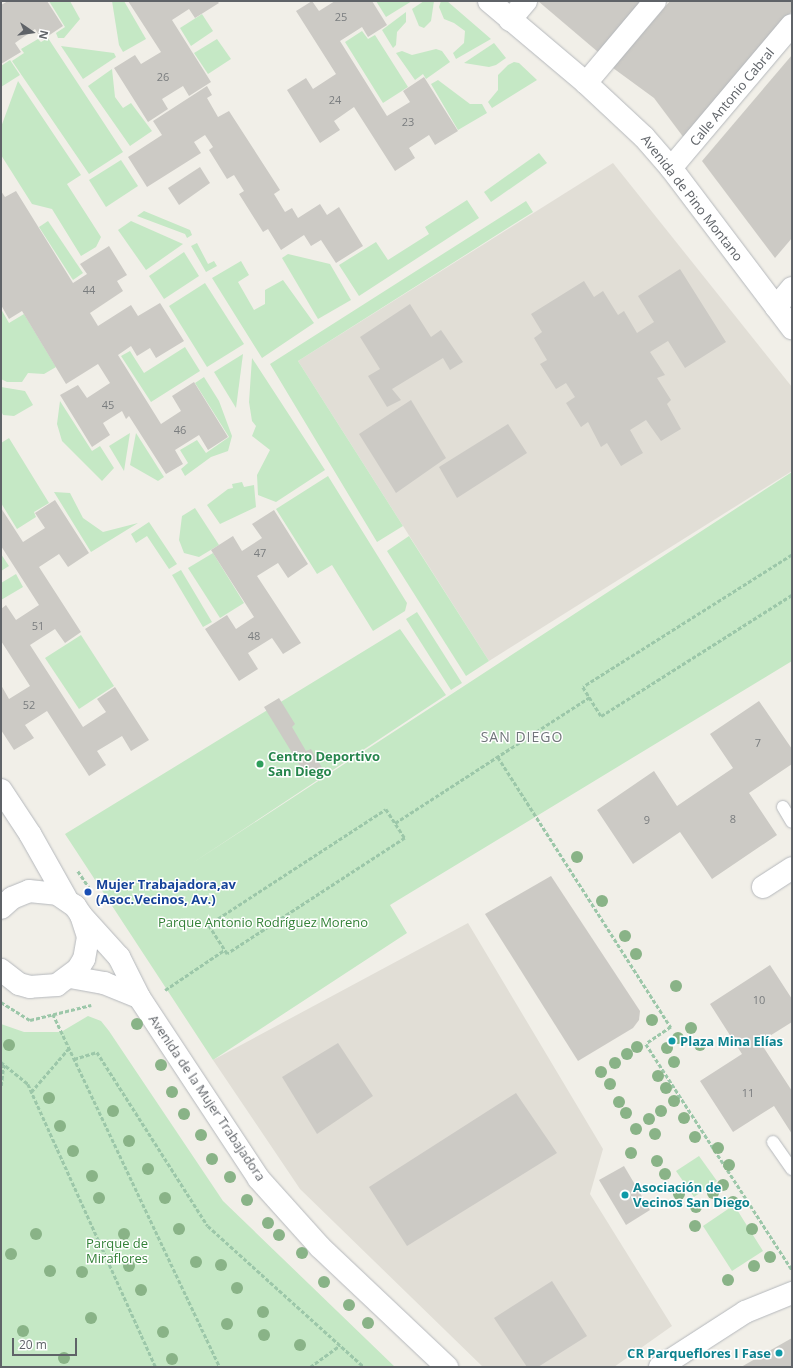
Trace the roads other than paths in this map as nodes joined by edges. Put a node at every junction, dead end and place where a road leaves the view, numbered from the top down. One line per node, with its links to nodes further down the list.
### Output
1 (489, 1): 4 (street, Avenida de Pino Montano)
2 (526, 1): 4 (street)
3 (655, 1): 6 (street)
4 (510, 20): 6 (street, Avenida de Pino Montano)
5 (792, 26): 7 (street, Calle Antonio Cabral)
6 (586, 83): 7 (street, Avenida de Pino Montano)
7 (671, 168): 9 (street, Avenida de Pino Montano)
8 (792, 288): 9 (street)
9 (776, 307): 10 (street, Avenida de Pino Montano)
10 (792, 328)
11 (1, 790): 16 (street)
12 (782, 807): 13 (lane)
13 (792, 822)
14 (792, 868): 15 (street)
15 (763, 887)
16 (66, 898): 17 (street); 18 (street, Avenida de la Mujer Trabajadora)
17 (1, 908)
18 (81, 915): 20 (street); 21 (street, Avenida de la Mujer Trabajadora)
19 (1, 970): 20 (street)
20 (70, 977): 21 (street)
21 (140, 997): 25 (street, Avenida de la Mujer Trabajadora)
22 (773, 1142): 23 (lane)
23 (792, 1169)
24 (792, 1293): 26 (street)
25 (447, 1367)
26 (660, 1367)

